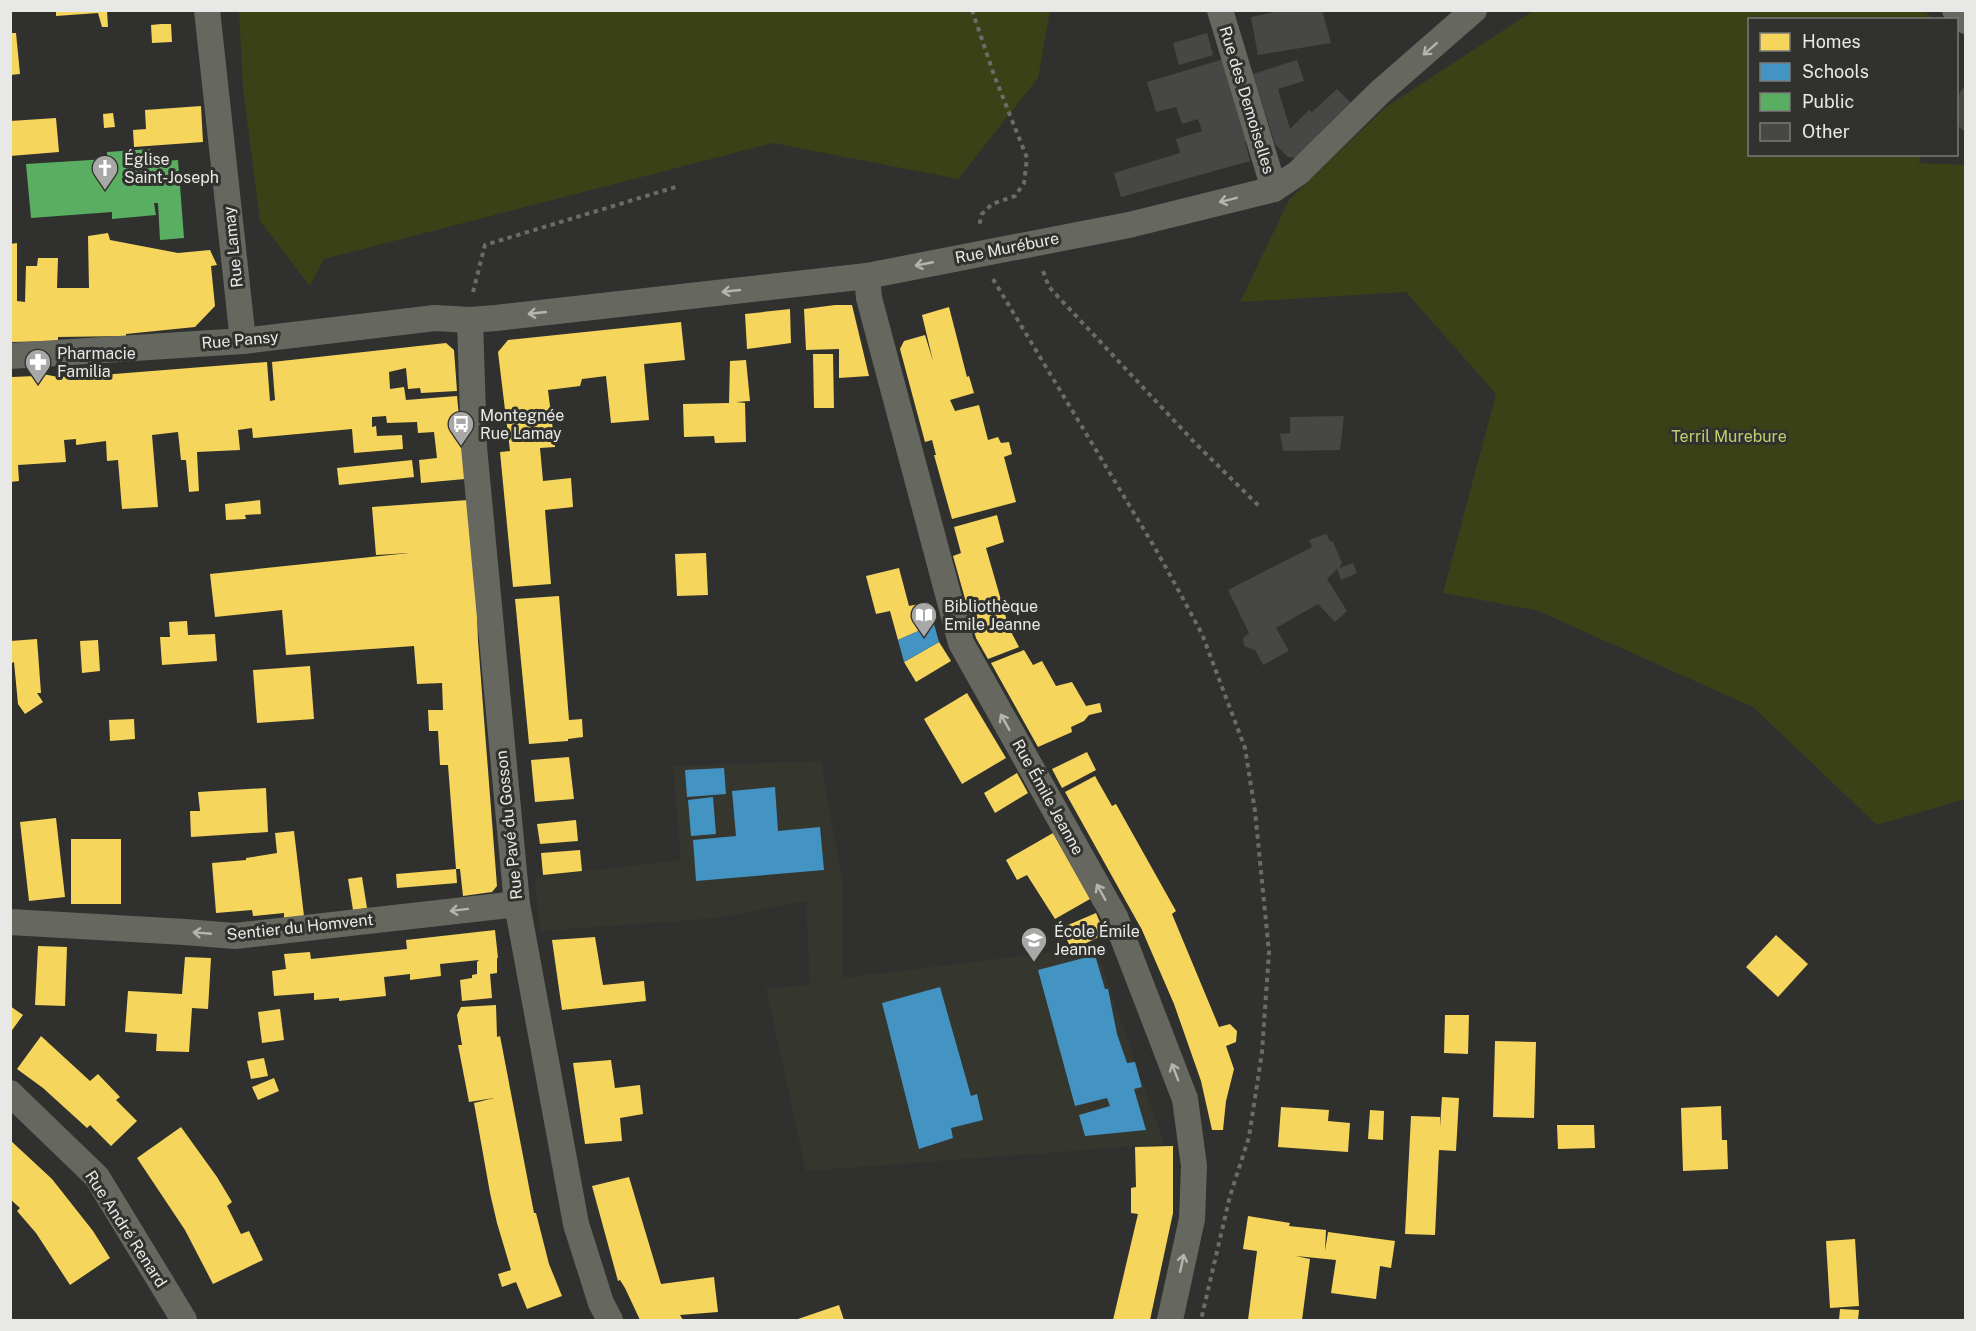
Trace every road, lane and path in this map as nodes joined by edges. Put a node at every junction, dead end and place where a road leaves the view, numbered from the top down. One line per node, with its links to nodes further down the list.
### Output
1 (207, 10): 14 (street, Rue Lamay)
2 (972, 10): 10 (path)
3 (1221, 10): 8 (street, Rue des Demoiselles)
4 (1474, 10): 8 (street, Rue Murébure, one-way to 8)
5 (1955, 10): 6 (street)
6 (1965, 21)
7 (679, 186): 12 (path)
8 (1274, 189): 9 (street, Rue Murébure, one-way to 9)
9 (1032, 243): 10 (street, Rue Murébure); 16 (path)
10 (981, 253): 11 (street, Rue Murébure, one-way to 11); 23 (path)
11 (867, 276): 13 (street, Rue Murébure, one-way to 13); 22 (street, Rue Émile Jeanne, one-way to 11)
12 (473, 294)
13 (470, 320): 14 (street, Rue Pansy); 17 (street, Rue Pavé du Gosson)
14 (243, 341): 15 (street, Rue Pansy)
15 (10, 356)
16 (1261, 508)
17 (517, 904): 18 (street, Sentier du Homvent, one-way to 18); 21 (street, Rue Pavé du Gosson)
18 (10, 922)
19 (10, 1092): 20 (street, Rue André Renard)
20 (183, 1320)
21 (610, 1320)
22 (1170, 1320)
23 (1201, 1320)

